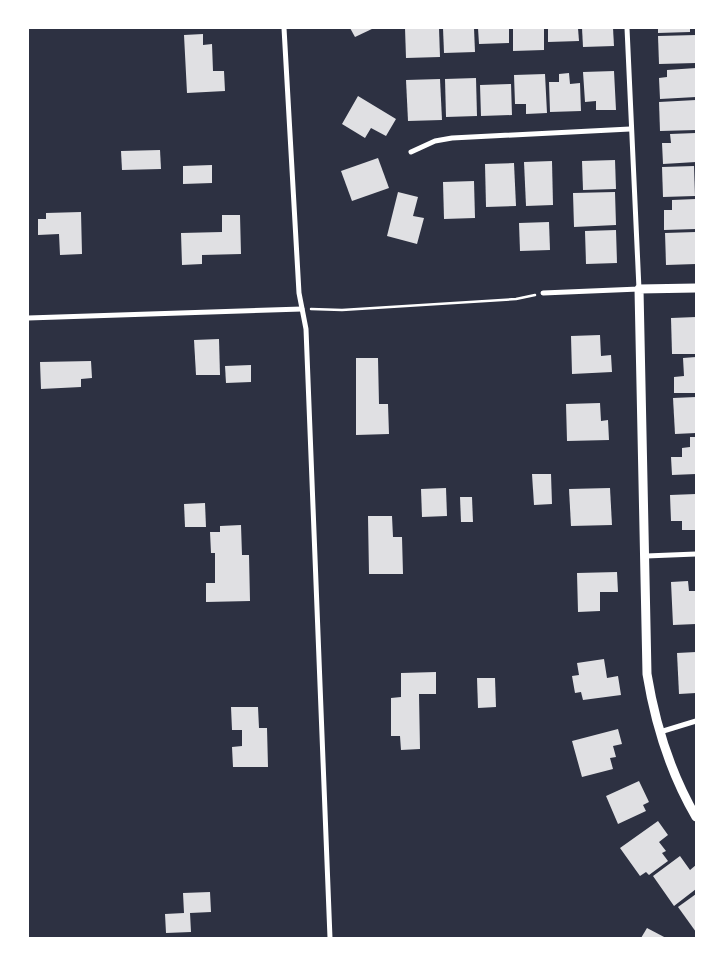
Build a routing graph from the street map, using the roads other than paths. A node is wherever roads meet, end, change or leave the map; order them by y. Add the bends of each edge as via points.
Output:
1 (284, 28) edge
2 (626, 28) edge
3 (630, 128) junction
4 (411, 152) dead end
5 (696, 288) edge
6 (639, 290) junction
7 (544, 293) road end
8 (302, 309) junction
9 (28, 318) edge
10 (696, 554) edge
11 (646, 556) junction
12 (696, 721) edge
13 (660, 732) junction
14 (696, 817) edge
15 (330, 938) edge

1 - 8 street
2 - 3 street
3 - 4 street via 452,138 435,141
3 - 6 street
5 - 6 street
6 - 7 street
6 - 11 street
8 - 9 street
8 - 15 street via 306,329
10 - 11 street
11 - 13 street via 647,674
12 - 13 street
13 - 14 street via 685,798

